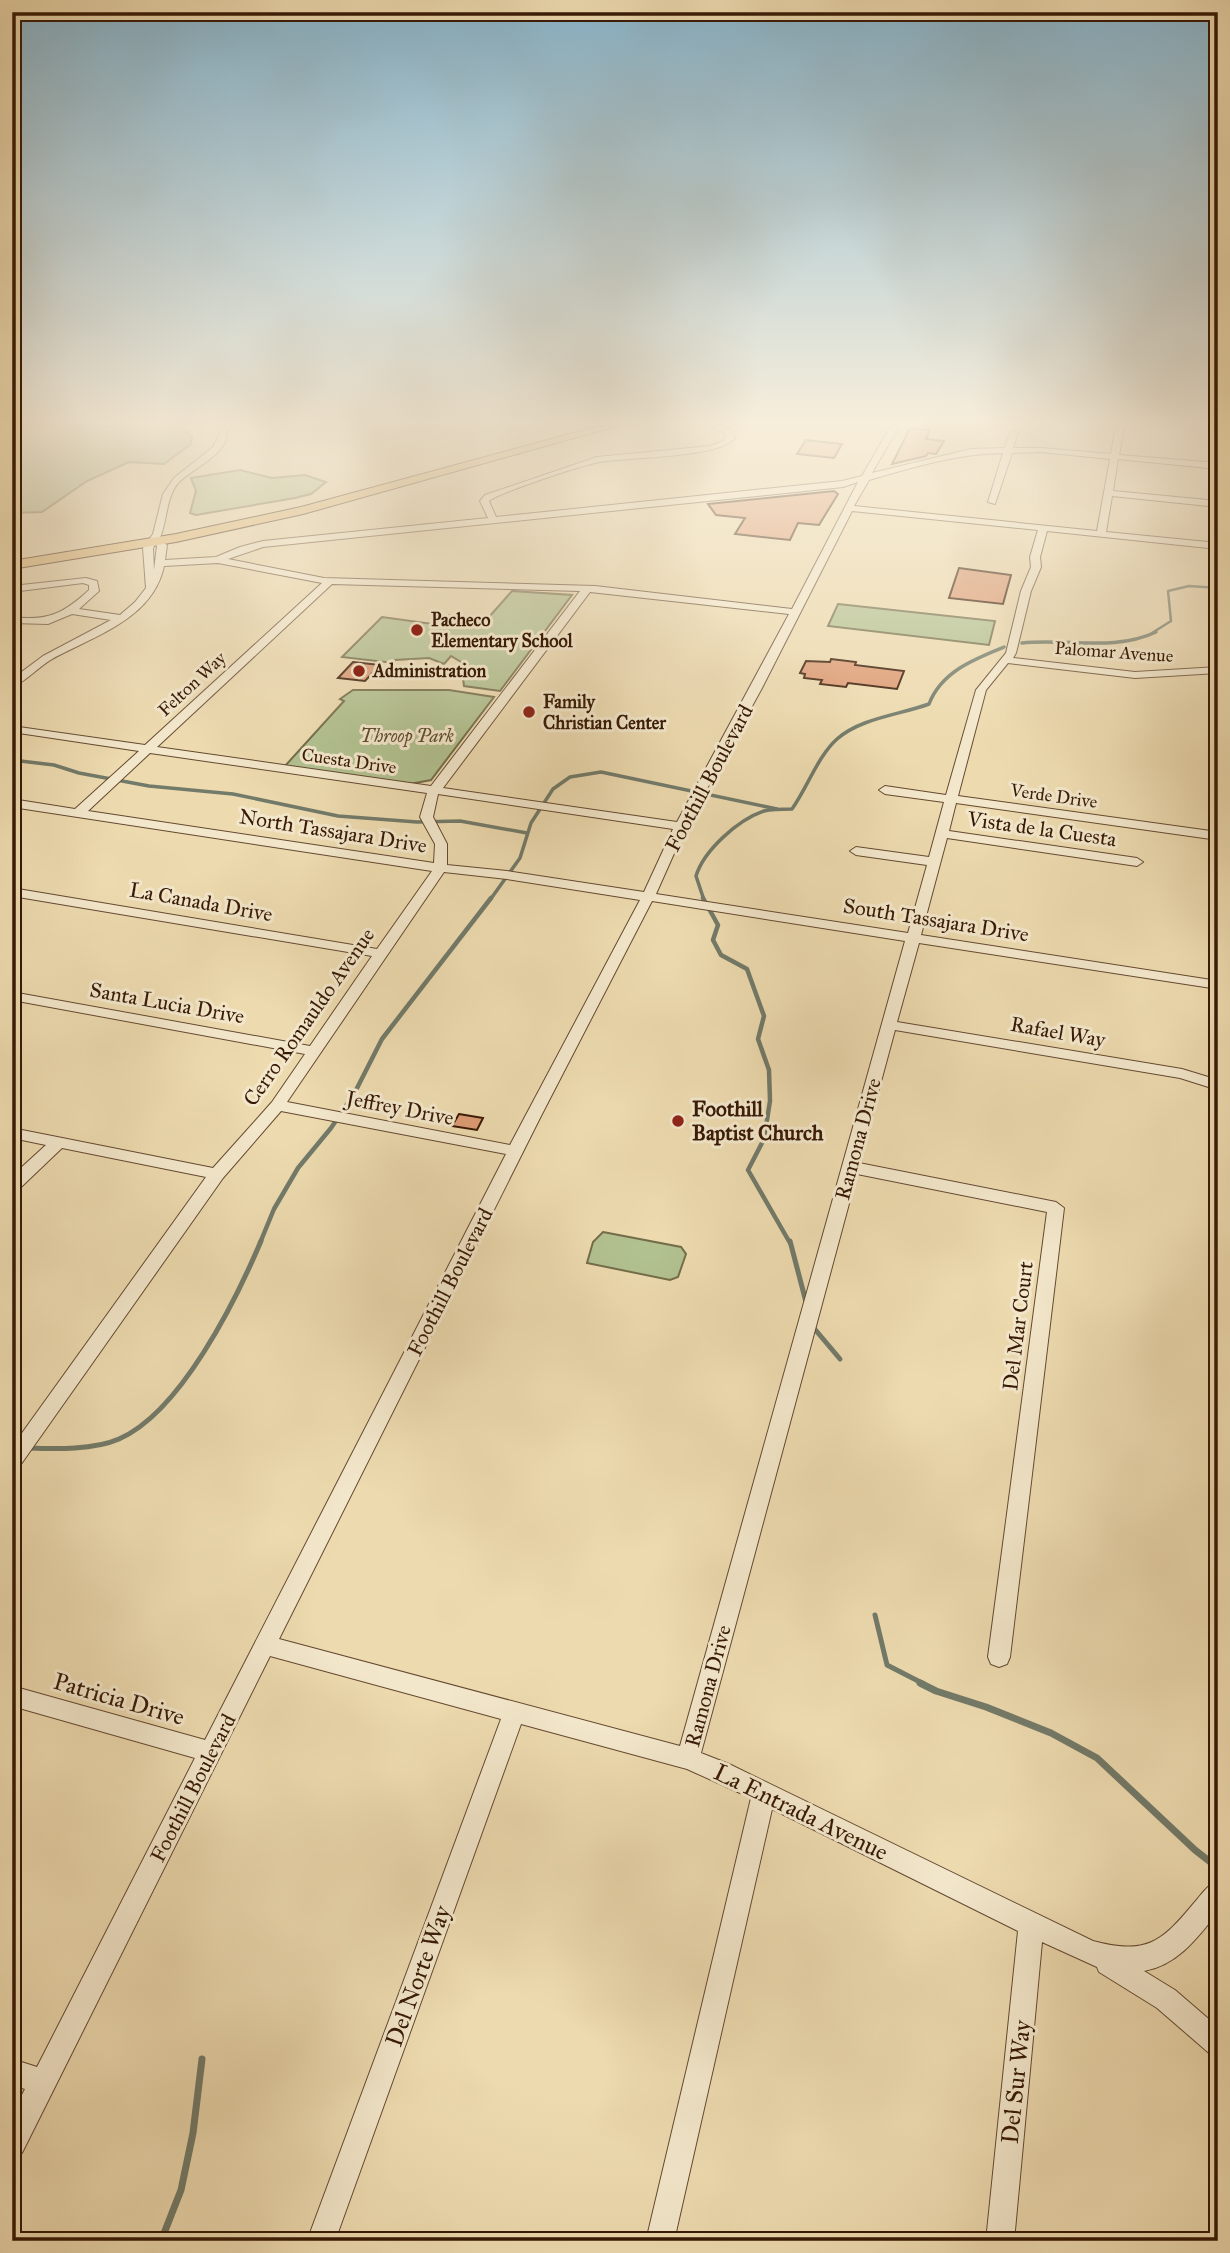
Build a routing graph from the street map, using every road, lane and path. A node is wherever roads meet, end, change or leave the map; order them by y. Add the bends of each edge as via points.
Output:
1 (158, 531) edge
2 (181, 531) edge
3 (185, 531) edge
4 (386, 531) edge
5 (836, 531) edge
6 (1042, 531) edge
7 (1073, 531) edge
8 (1101, 534) joint
9 (156, 537) junction
10 (1218, 546) edge
11 (12, 556) edge
12 (218, 560) junction
13 (162, 563) junction
14 (12, 565) edge
15 (330, 581) junction
16 (12, 589) edge
17 (150, 589) junction
18 (587, 589) junction
19 (74, 609) junction
20 (794, 612) junction
21 (123, 617) junction
22 (12, 620) edge
23 (1007, 660) junction
24 (1218, 670) edge
25 (12, 684) edge
26 (12, 729) edge
27 (147, 749) junction
28 (885, 790) dead end
29 (434, 791) junction
30 (951, 799) junction
31 (12, 803) edge
32 (78, 813) junction
33 (681, 826) junction
34 (942, 834) junction
35 (1218, 836) edge
36 (856, 851) dead end
37 (934, 862) junction
38 (1137, 862) dead end
39 (440, 868) junction
40 (12, 891) edge
41 (648, 897) junction
42 (913, 938) junction
43 (383, 954) junction
44 (1218, 985) edge
45 (12, 996) edge
46 (889, 1025) junction
47 (314, 1051) junction
48 (1218, 1085) edge
49 (276, 1105) junction
50 (12, 1132) edge
51 (59, 1142) junction
52 (516, 1151) junction
53 (850, 1167) junction
54 (218, 1174) junction
55 (12, 1186) edge
56 (12, 1462) edge
57 (265, 1645) junction
58 (999, 1657) dead end
59 (12, 1696) edge
60 (515, 1711) junction
61 (211, 1752) junction
62 (688, 1759) junction
63 (764, 1793) junction
64 (1218, 1893) edge
65 (1031, 1924) junction
66 (1090, 1953) junction
67 (1218, 2044) edge
68 (12, 2072) edge
69 (43, 2082) junction
70 (12, 2143) edge
71 (321, 2241) edge
72 (660, 2241) edge
73 (1000, 2241) edge

1 - 9 street
2 - 9 highway
3 - 9 highway
4 - 12 street via 251,546
5 - 20 street, Foothill Boulevard
6 - 23 street, Ramona Drive
7 - 8 street
8 - 10 street
9 - 11 highway
9 - 13 street via 162,545
9 - 14 highway
9 - 17 street via 148,548
12 - 13 street
12 - 15 street
13 - 17 street
15 - 18 street
15 - 27 street, Felton Way
16 - 19 street via 83,580 93,583 94,591
17 - 21 street
18 - 20 street
18 - 29 street
19 - 21 street
19 - 22 street via 40,624
20 - 33 street, Foothill Boulevard
21 - 25 street via 45,659
23 - 24 street, Palomar Avenue via 1135,675
23 - 30 street, Ramona Drive via 981,690
26 - 27 street, Cuesta Drive
27 - 29 street, Cuesta Drive
27 - 32 street, Felton Way
28 - 30 street, Verde Drive
29 - 33 street, Cuesta Drive
29 - 39 street via 427,804 426,822 441,844
30 - 34 street, Ramona Drive
30 - 35 street, Verde Drive
31 - 32 street, North Tassajara Drive
32 - 39 street, North Tassajara Drive
33 - 41 street, Foothill Boulevard
34 - 37 street, Ramona Drive
34 - 38 street, Vista de la Cuesta
36 - 37 street
37 - 42 street, Ramona Drive
39 - 41 street, North Tassajara Drive
39 - 43 street, Cerro Romauldo Avenue
40 - 43 street, La Canada Drive
41 - 42 street, South Tassajara Drive
41 - 52 street, Foothill Boulevard
42 - 44 street, South Tassajara Drive
42 - 46 street, Ramona Drive
43 - 47 street, Cerro Romauldo Avenue
45 - 47 street, Santa Lucia Drive
46 - 48 street, Rafael Way via 1182,1074
46 - 53 street, Ramona Drive
47 - 49 street, Cerro Romauldo Avenue
49 - 52 street, Jeffrey Drive
49 - 54 street, Cerro Romauldo Avenue
50 - 51 street
51 - 54 street
51 - 55 street
52 - 57 street, Foothill Boulevard
53 - 58 street, Del Mar Court via 1056,1208
53 - 62 street, Ramona Drive
54 - 56 street, Cerro Romauldo Avenue
57 - 60 street, La Entrada Avenue
57 - 61 street, Foothill Boulevard
59 - 61 street, Patricia Drive
60 - 62 street, La Entrada Avenue
60 - 71 street, Del Norte Way
61 - 69 street, Foothill Boulevard
62 - 63 street, La Entrada Avenue
63 - 65 street, La Entrada Avenue
63 - 72 street
64 - 66 street, La Entrada Avenue via 1163,1953 1129,1962
65 - 66 street, La Entrada Avenue
65 - 73 street, Del Sur Way
66 - 67 street via 1166,1999
68 - 69 street
69 - 70 street, Foothill Boulevard

